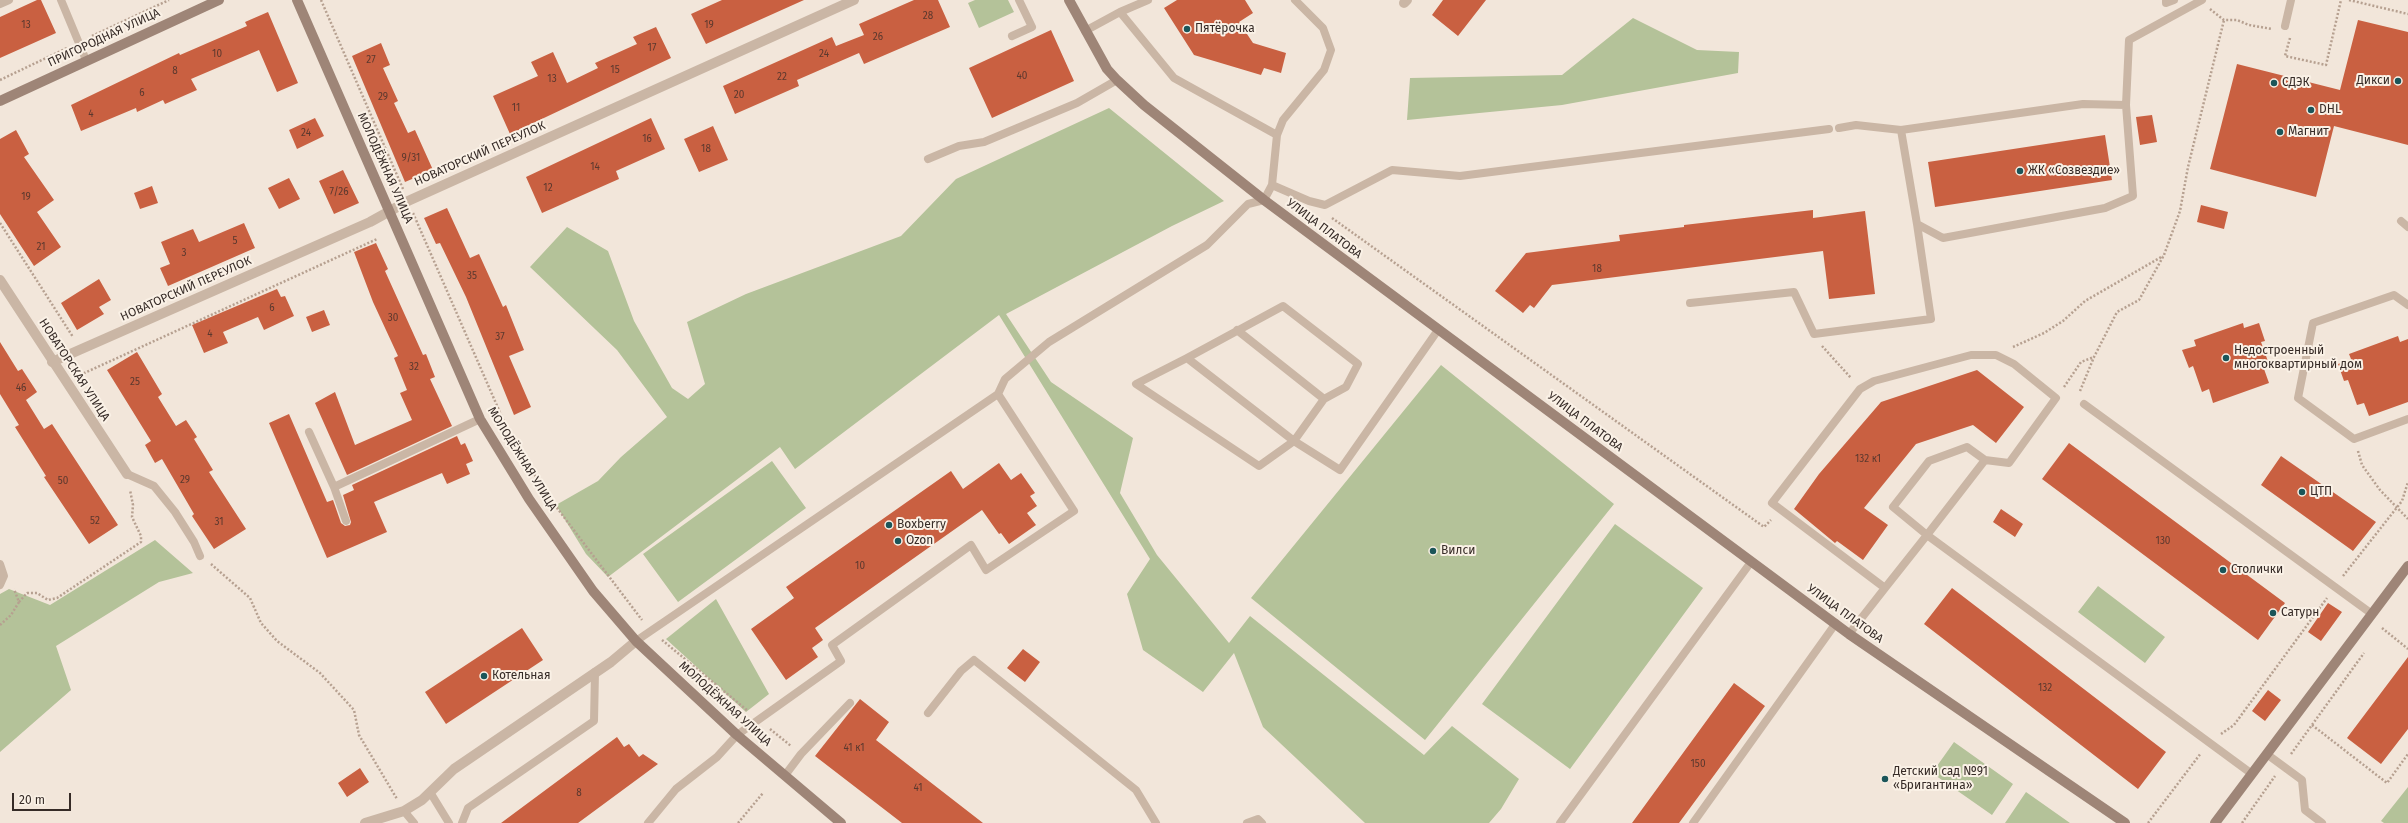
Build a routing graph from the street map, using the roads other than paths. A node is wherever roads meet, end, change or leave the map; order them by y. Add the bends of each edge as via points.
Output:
1 (10, 0) edge
2 (61, 0) edge
3 (219, 0) edge
4 (296, 0) edge
5 (854, 0) edge
6 (1020, 0) edge
7 (1069, 0) edge
8 (1148, 0) edge
9 (1295, 0) edge
10 (2166, 0) edge
11 (2174, 0) edge
12 (2291, 0) edge
13 (2201, 1) edge
14 (0, 4) edge
15 (1120, 12) junction
16 (2284, 26) road end
17 (1085, 31) junction
18 (1012, 36) dead end
19 (86, 60) junction
20 (1117, 80) junction
21 (0, 101) edge
22 (2126, 105) junction
23 (1840, 128) dead end
24 (1829, 129) dead end
25 (1901, 130) junction
26 (1277, 135) junction
27 (928, 158) dead end
28 (1272, 185) junction
29 (1264, 200) junction
30 (389, 210) junction
31 (2401, 221) dead end
32 (1917, 224) junction
33 (2408, 227) edge
34 (0, 280) edge
35 (1690, 303) dead end
36 (2408, 305) edge
37 (1237, 330) junction
38 (1438, 330) junction
39 (1187, 358) junction
40 (52, 362) junction
41 (998, 394) junction
42 (1324, 399) junction
43 (2084, 404) dead end
44 (2408, 419) edge
45 (480, 420) junction
46 (309, 432) dead end
47 (1294, 441) junction
48 (1985, 460) junction
49 (127, 474) joint
50 (334, 487) junction
51 (346, 522) dead end
52 (1927, 535) junction
53 (200, 556) road end
54 (1751, 562) junction
55 (0, 564) edge
56 (2408, 566) edge
57 (0, 585) edge
58 (1885, 588) junction
59 (2372, 614) junction
60 (1836, 623) junction
61 (1849, 634) junction
62 (636, 641) junction
63 (595, 672) junction
64 (850, 703) dead end
65 (928, 713) dead end
66 (737, 735) junction
67 (2268, 755) junction
68 (786, 774) junction
69 (2252, 774) junction
70 (430, 792) junction
71 (404, 811) junction
72 (365, 823) edge
73 (414, 823) edge
74 (449, 823) edge
75 (462, 823) edge
76 (648, 823) edge
77 (840, 823) edge
78 (1156, 823) edge
79 (1247, 823) edge
80 (1262, 823) edge
81 (1560, 823) edge
82 (1693, 823) edge
83 (2125, 823) edge
84 (2215, 823) edge
85 (2322, 823) edge

1 - 14 lane
2 - 19 lane
3 - 19 street, ПРИГОРОДНАЯ УЛИЦА
4 - 30 street, МОЛОДЁЖНАЯ УЛИЦА
5 - 30 street, НОВАТОРСКИЙ ПЕРЕУЛОК
6 - 18 lane via 1032,27
7 - 17 street, УЛИЦА ПЛАТОВА
8 - 15 lane
9 - 26 lane via 1323,28 1331,50 1324,70 1283,120
10 - 11 lane via 2166,3
12 - 16 lane
13 - 22 lane via 2129,40
15 - 17 lane
15 - 26 lane via 1174,78
17 - 20 street, УЛИЦА ПЛАТОВА via 1107,69
19 - 21 street, ПРИГОРОДНАЯ УЛИЦА
20 - 27 lane via 1077,103 984,142 959,146
20 - 29 street, УЛИЦА ПЛАТОВА via 1144,105
22 - 25 lane via 2083,104
22 - 32 lane via 2133,196 2105,208 1943,238
23 - 25 lane via 1856,125
24 - 28 lane via 1460,176 1392,170 1325,205
25 - 32 lane
26 - 28 lane
28 - 29 lane
29 - 38 street, УЛИЦА ПЛАТОВА
29 - 41 lane via 1248,204 1207,245 1049,342 1005,379
30 - 40 street, НОВАТОРСКИЙ ПЕРЕУЛОК via 370,222
30 - 45 street, МОЛОДЁЖНАЯ УЛИЦА
31 - 33 lane
32 - 35 lane via 1931,319 1814,334 1794,292
34 - 40 street, НОВАТОРСКАЯ УЛИЦА
36 - 44 lane via 2394,295 2312,323 2298,398 2354,439
37 - 39 lane
37 - 42 lane
37 - 42 lane via 1283,306 1358,364 1346,387
38 - 47 lane via 1340,470
38 - 54 street, УЛИЦА ПЛАТОВА
39 - 47 lane
39 - 47 lane via 1136,384 1259,466
40 - 49 street, НОВАТОРСКАЯ УЛИЦА
41 - 62 lane
41 - 66 lane via 1074,511 986,570 971,546 832,644 841,661
42 - 47 lane
43 - 59 lane
45 - 50 lane
45 - 62 street, МОЛОДЁЖНАЯ УЛИЦА via 529,499 589,585
46 - 50 lane
48 - 52 lane
48 - 52 lane via 1967,447 1929,461 1893,507
48 - 58 lane via 2009,463 2056,398 2014,364 1996,355 1971,355 1874,381 1860,389 1772,503
49 - 53 lane via 154,486 175,512
50 - 51 lane
52 - 58 lane
52 - 69 lane
54 - 60 street, УЛИЦА ПЛАТОВА
54 - 81 lane
55 - 57 lane via 4,576
56 - 59 street
58 - 61 lane
59 - 67 street
60 - 61 street, УЛИЦА ПЛАТОВА
60 - 82 lane
61 - 83 street, УЛИЦА ПЛАТОВА
62 - 63 street
62 - 66 street, МОЛОДЁЖНАЯ УЛИЦА
63 - 70 street via 454,769
63 - 75 lane via 594,720 468,808
64 - 68 lane via 801,754
65 - 78 lane via 961,671 974,660 1136,790
66 - 68 street, МОЛОДЁЖНАЯ УЛИЦА
66 - 76 lane via 717,757 676,789
67 - 69 street
67 - 85 lane via 2302,780 2305,810
68 - 77 street, МОЛОДЁЖНАЯ УЛИЦА
69 - 84 street
70 - 71 street
70 - 74 lane
71 - 72 street
71 - 73 lane
79 - 80 lane via 1258,819

